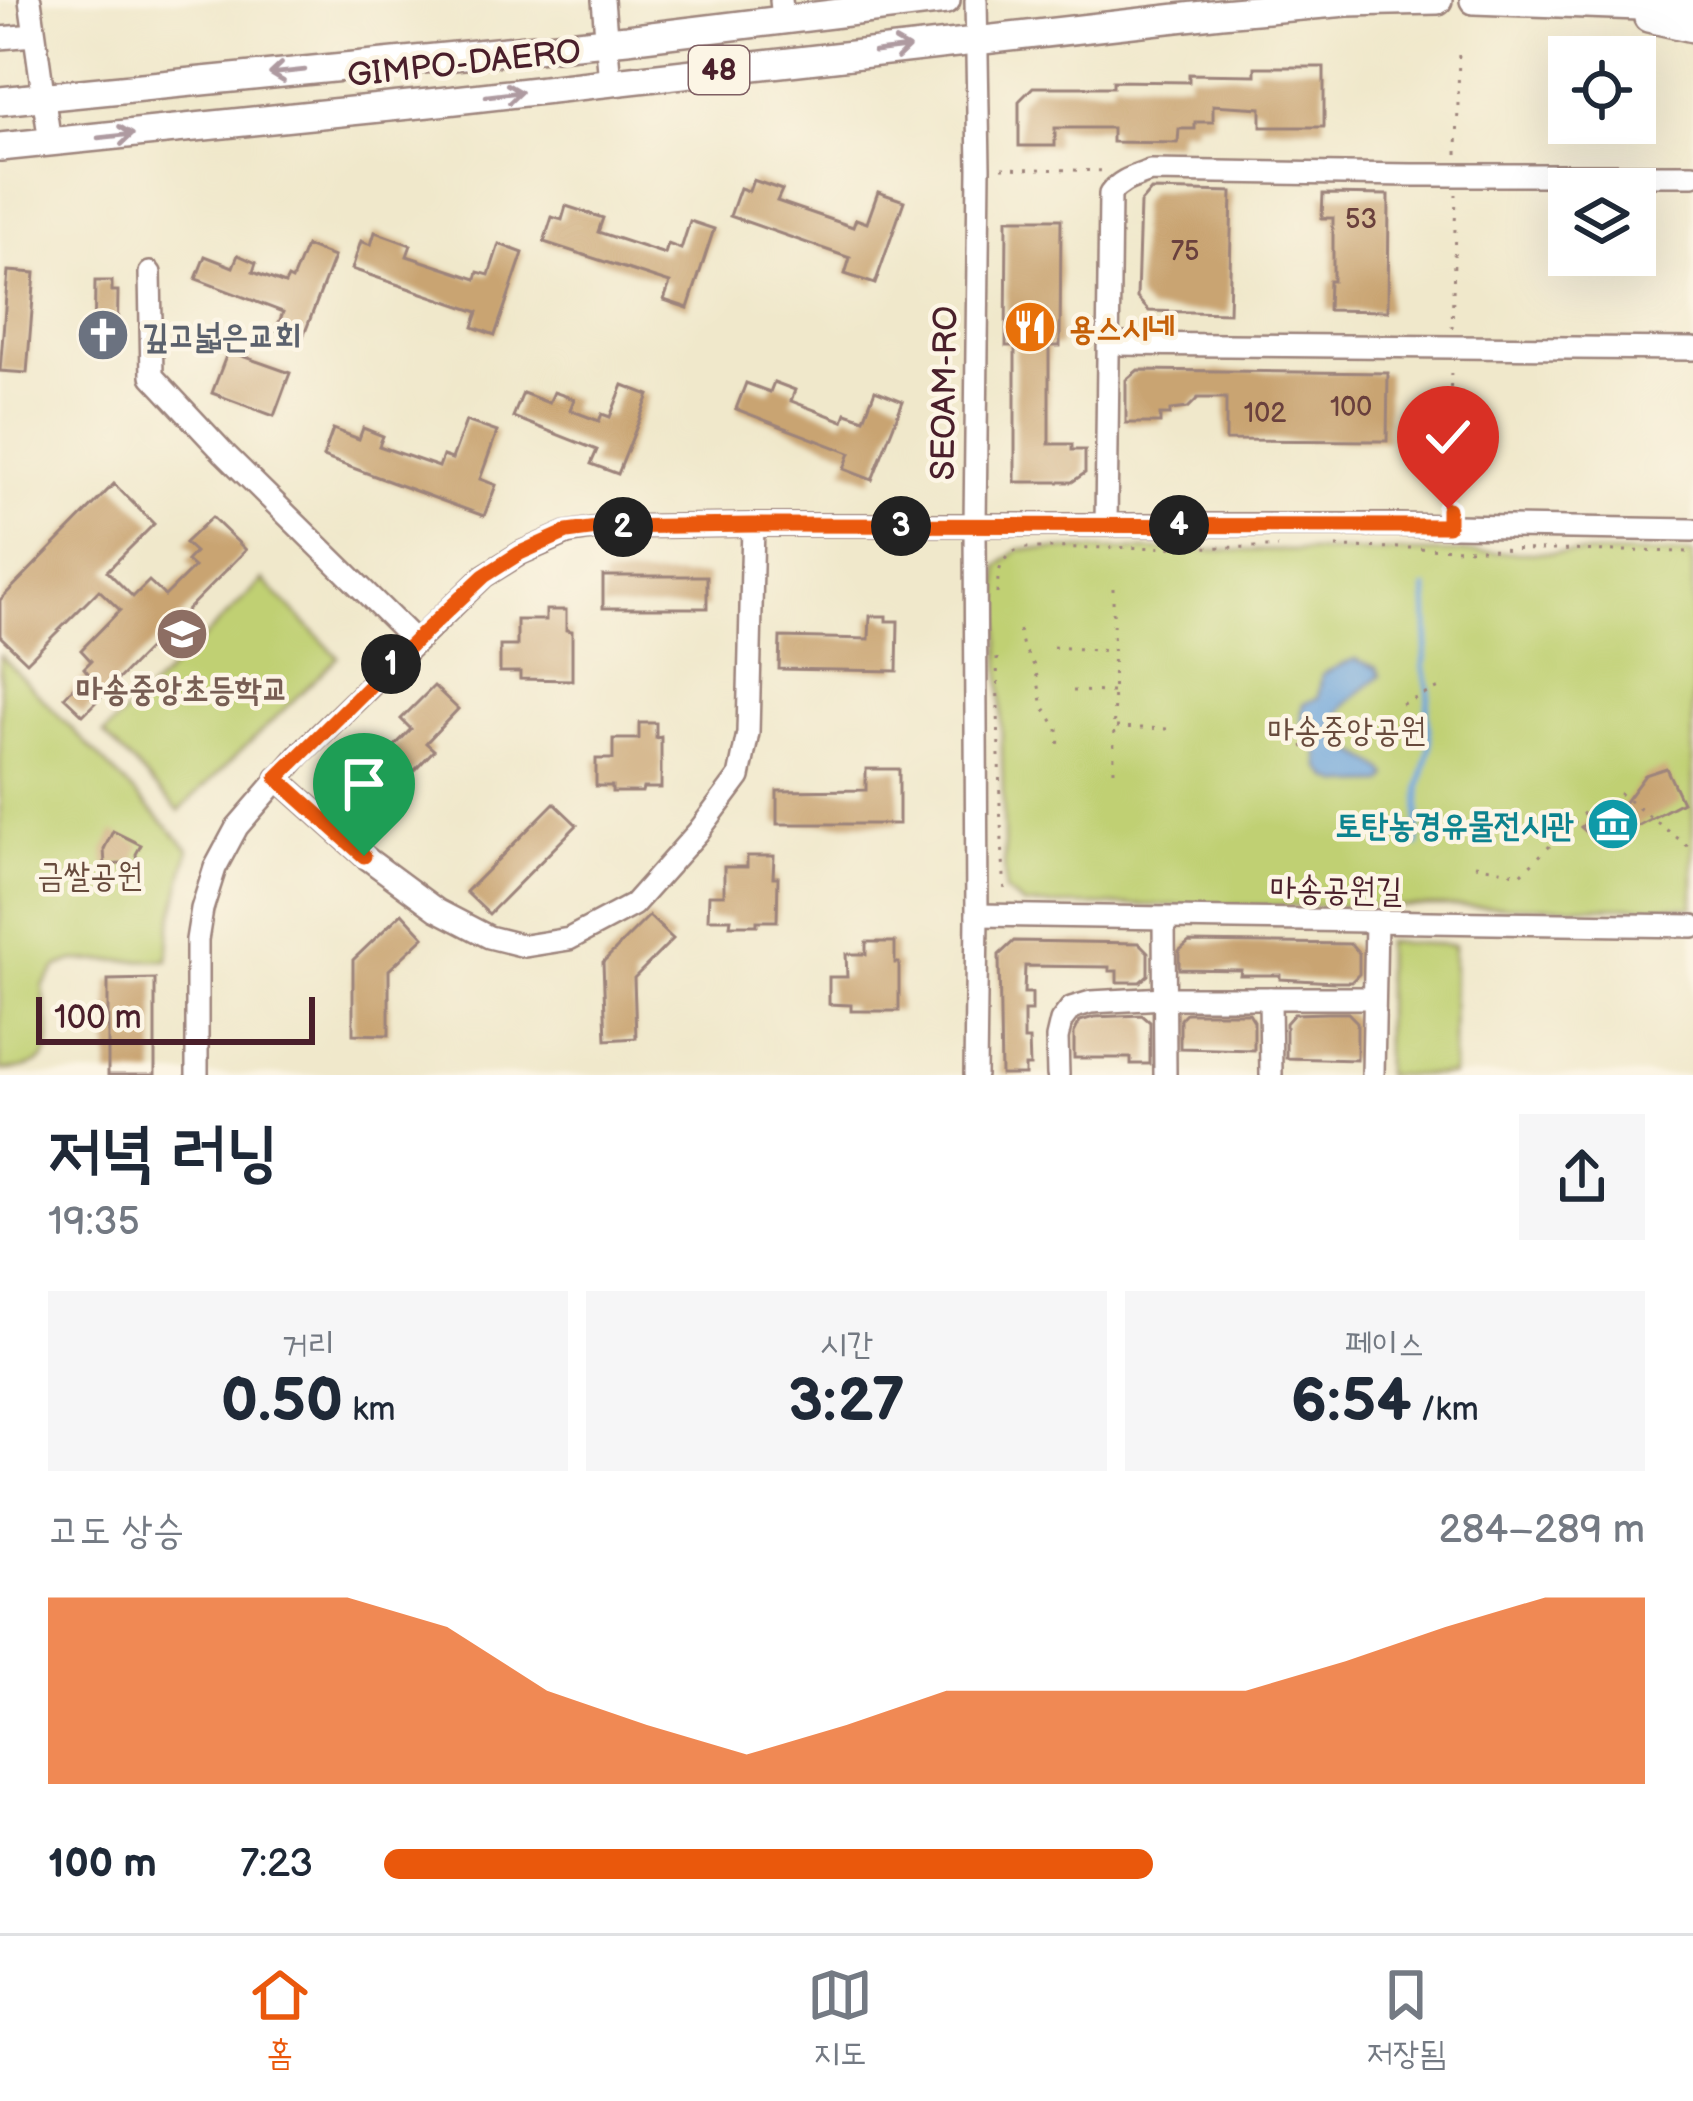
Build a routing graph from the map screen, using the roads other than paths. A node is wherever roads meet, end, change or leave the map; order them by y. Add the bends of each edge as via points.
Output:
1 (30, 0) edge
2 (603, 0) edge
3 (946, 0) edge
4 (976, 0) edge
5 (1438, 0) edge
6 (1474, 0) edge
7 (1586, 2) edge
8 (1693, 8) edge
9 (782, 9) edge
10 (1693, 28) edge
11 (34, 35) junction
12 (0, 38) edge
13 (979, 40) junction
14 (605, 41) junction
15 (610, 82) junction
16 (43, 97) junction
17 (0, 101) edge
18 (50, 143) junction
19 (0, 147) edge
20 (1693, 175) edge
21 (150, 273) dead end
22 (1110, 344) junction
23 (1693, 349) edge
24 (753, 525) junction
25 (1106, 525) junction
26 (975, 526) junction
27 (1693, 530) edge
28 (415, 641) junction
29 (277, 778) junction
30 (977, 915) junction
31 (1164, 918) junction
32 (1376, 921) junction
33 (1693, 926) edge
34 (1165, 998) junction
35 (1270, 998) junction
36 (1374, 998) junction
37 (197, 1075) edge
38 (975, 1075) edge
39 (1058, 1075) edge
40 (1165, 1075) edge
41 (1271, 1075) edge
42 (1373, 1075) edge

1 - 11 street
2 - 14 street
3 - 9 main road, GIMPO-DAERO / 48
4 - 13 street, SEOAM-RO
5 - 13 main road, GIMPO-DAERO / 48
6 - 7 main road
7 - 8 main road
7 - 10 main road
9 - 14 main road, GIMPO-DAERO / 48
11 - 12 street
11 - 16 street
15 -> 13 main road, GIMPO-DAERO / 48
13 - 26 street, SEOAM-RO
14 - 15 street
14 -> 16 main road, GIMPO-DAERO / 48
18 -> 15 main road, GIMPO-DAERO / 48
16 - 17 main road, GIMPO-DAERO / 48
16 - 18 street
18 - 19 main road, GIMPO-DAERO / 48
20 - 22 street via 1150,172 1110,194
21 - 28 street via 152,376
22 - 23 street
22 - 25 street
24 - 26 street
24 - 28 street via 567,532 484,576
24 - 29 street via 748,733 739,777 633,905 569,939 525,946 489,937 364,856
25 - 26 street
25 - 27 street
26 - 30 street, SEOAM-RO
28 - 29 street
29 - 37 street via 237,827 202,909
30 - 31 street, 마송공원길
30 - 38 street, SEOAM-RO
31 - 32 street, 마송공원길
31 - 34 street
32 - 33 street, 마송공원길
32 - 36 street
34 - 35 street
34 - 39 street via 1071,1008 1060,1021
34 - 40 street
35 - 36 street
35 - 41 street
36 - 42 street

